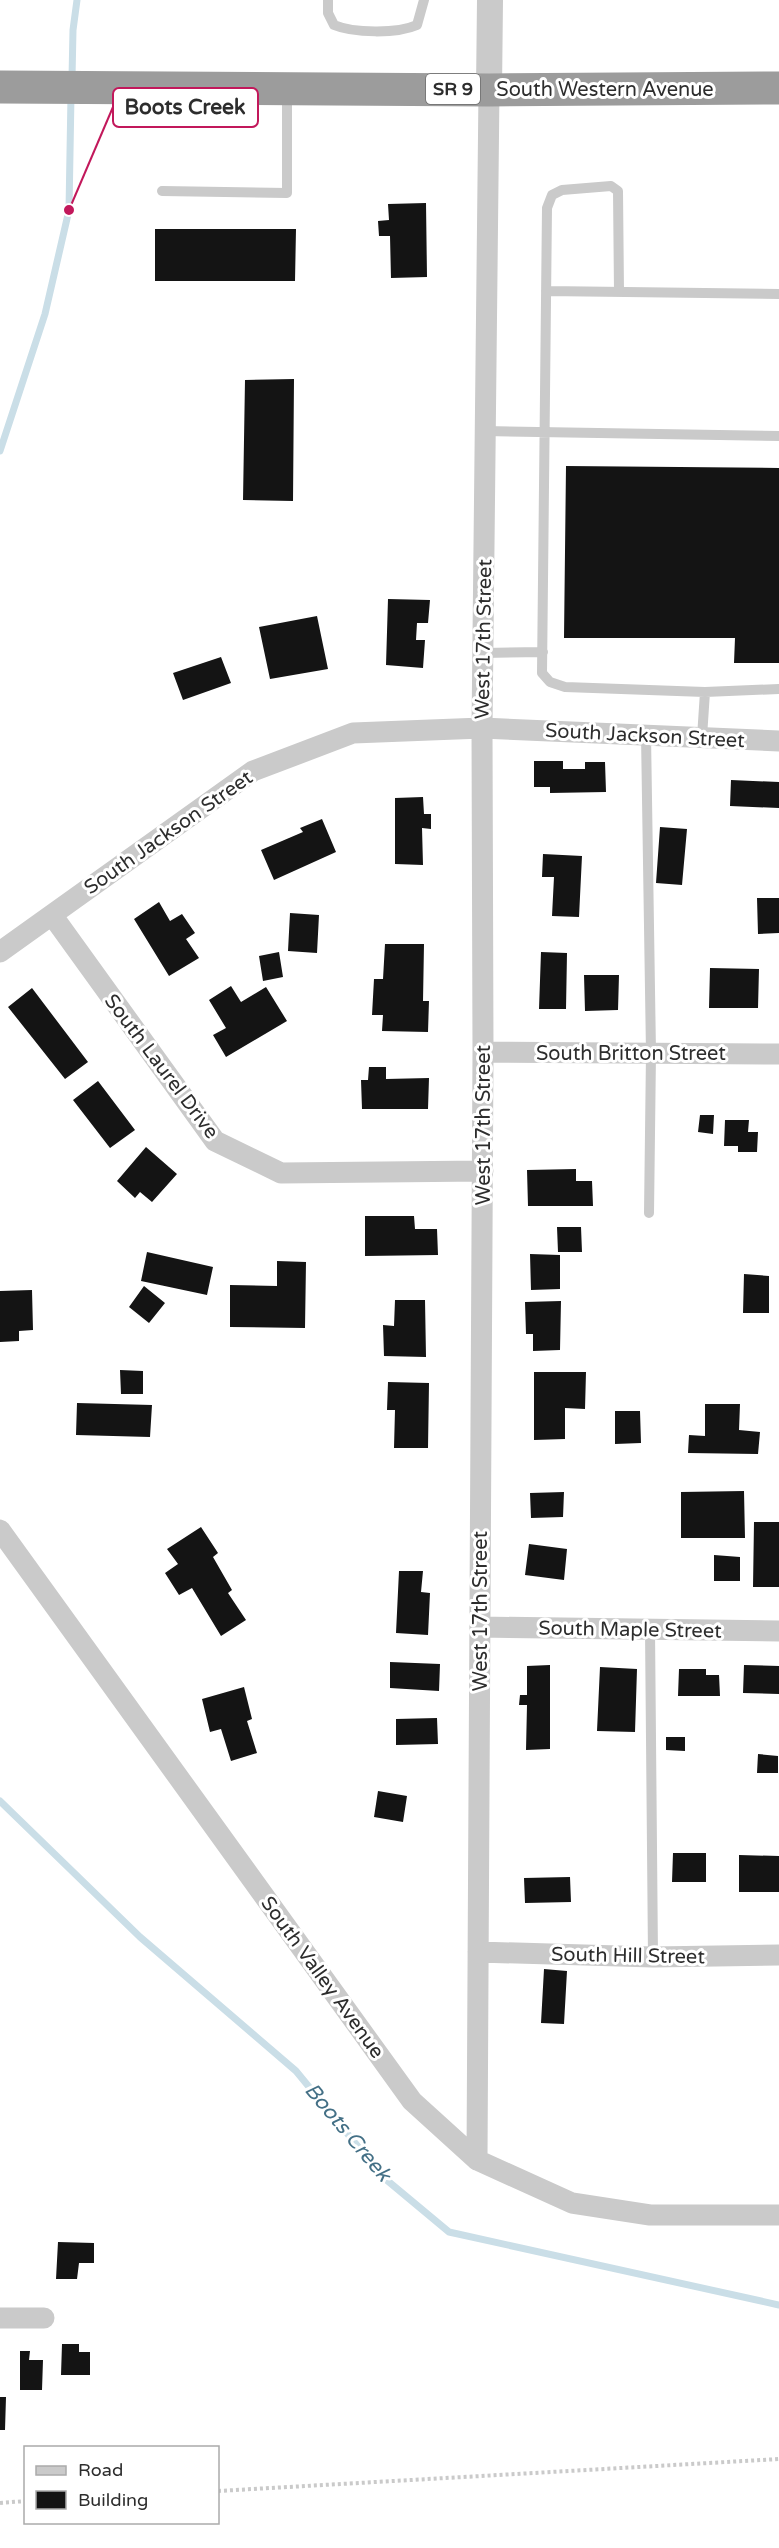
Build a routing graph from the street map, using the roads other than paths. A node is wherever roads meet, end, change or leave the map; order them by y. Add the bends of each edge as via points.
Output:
1 (328, 0) edge
2 (424, 0) edge
3 (490, 0) edge
4 (8, 87) edge
5 (287, 87) junction
6 (779, 88) edge
7 (489, 90) junction
8 (162, 191) dead end
9 (546, 291) junction
10 (619, 292) junction
11 (779, 294) edge
12 (485, 431) junction
13 (545, 433) junction
14 (779, 436) edge
15 (543, 651) junction
16 (483, 653) junction
17 (779, 689) edge
18 (705, 692) junction
19 (482, 728) junction
20 (646, 735) junction
21 (702, 737) junction
22 (779, 741) edge
23 (52, 915) junction
24 (0, 952) edge
25 (483, 1052) junction
26 (651, 1053) junction
27 (779, 1054) edge
28 (483, 1171) junction
29 (649, 1213) dead end
30 (0, 1530) edge
31 (480, 1627) junction
32 (650, 1630) junction
33 (779, 1631) edge
34 (478, 1952) junction
35 (779, 1955) edge
36 (653, 1957) junction
37 (477, 2160) junction
38 (779, 2215) edge
39 (0, 2318) edge
40 (44, 2318) dead end

1 - 2 lane via 328,13 334,25 345,30 405,30 417,25
3 - 7 street
4 - 5 highway, South Western Avenue / SR 9
5 - 7 highway, South Western Avenue / SR 9
5 - 8 lane via 287,193
6 - 7 highway, South Western Avenue / SR 9
7 - 12 street, West 17th Street
9 - 10 lane
9 - 10 lane via 547,208 552,195 562,190 611,186 618,191
9 - 13 lane
10 - 11 lane
12 - 13 lane
12 - 16 street, West 17th Street
13 - 14 lane
13 - 15 lane
15 - 16 lane
15 - 18 lane via 542,673 550,682 565,687
16 - 19 street, West 17th Street
17 - 18 lane
18 - 21 lane
19 - 20 street, South Jackson Street
19 - 23 street, South Jackson Street via 353,733 253,771
19 - 25 street, West 17th Street
20 - 21 street, South Jackson Street
20 - 26 lane
21 - 22 street, South Jackson Street
23 - 24 street, South Jackson Street
23 - 28 street, South Laurel Drive via 215,1141 281,1173
25 - 26 street, South Britton Street
25 - 28 street, West 17th Street
26 - 27 street, South Britton Street
26 - 29 lane
28 - 31 street, West 17th Street
30 - 37 street, South Valley Avenue via 412,2101
31 - 32 street, South Maple Street
31 - 34 street, West 17th Street
32 - 33 street, South Maple Street
32 - 36 lane
34 - 36 street, South Hill Street
34 - 37 street, West 17th Street
35 - 36 street, South Hill Street
37 - 38 street, South Valley Avenue via 573,2203 650,2216
39 - 40 street

